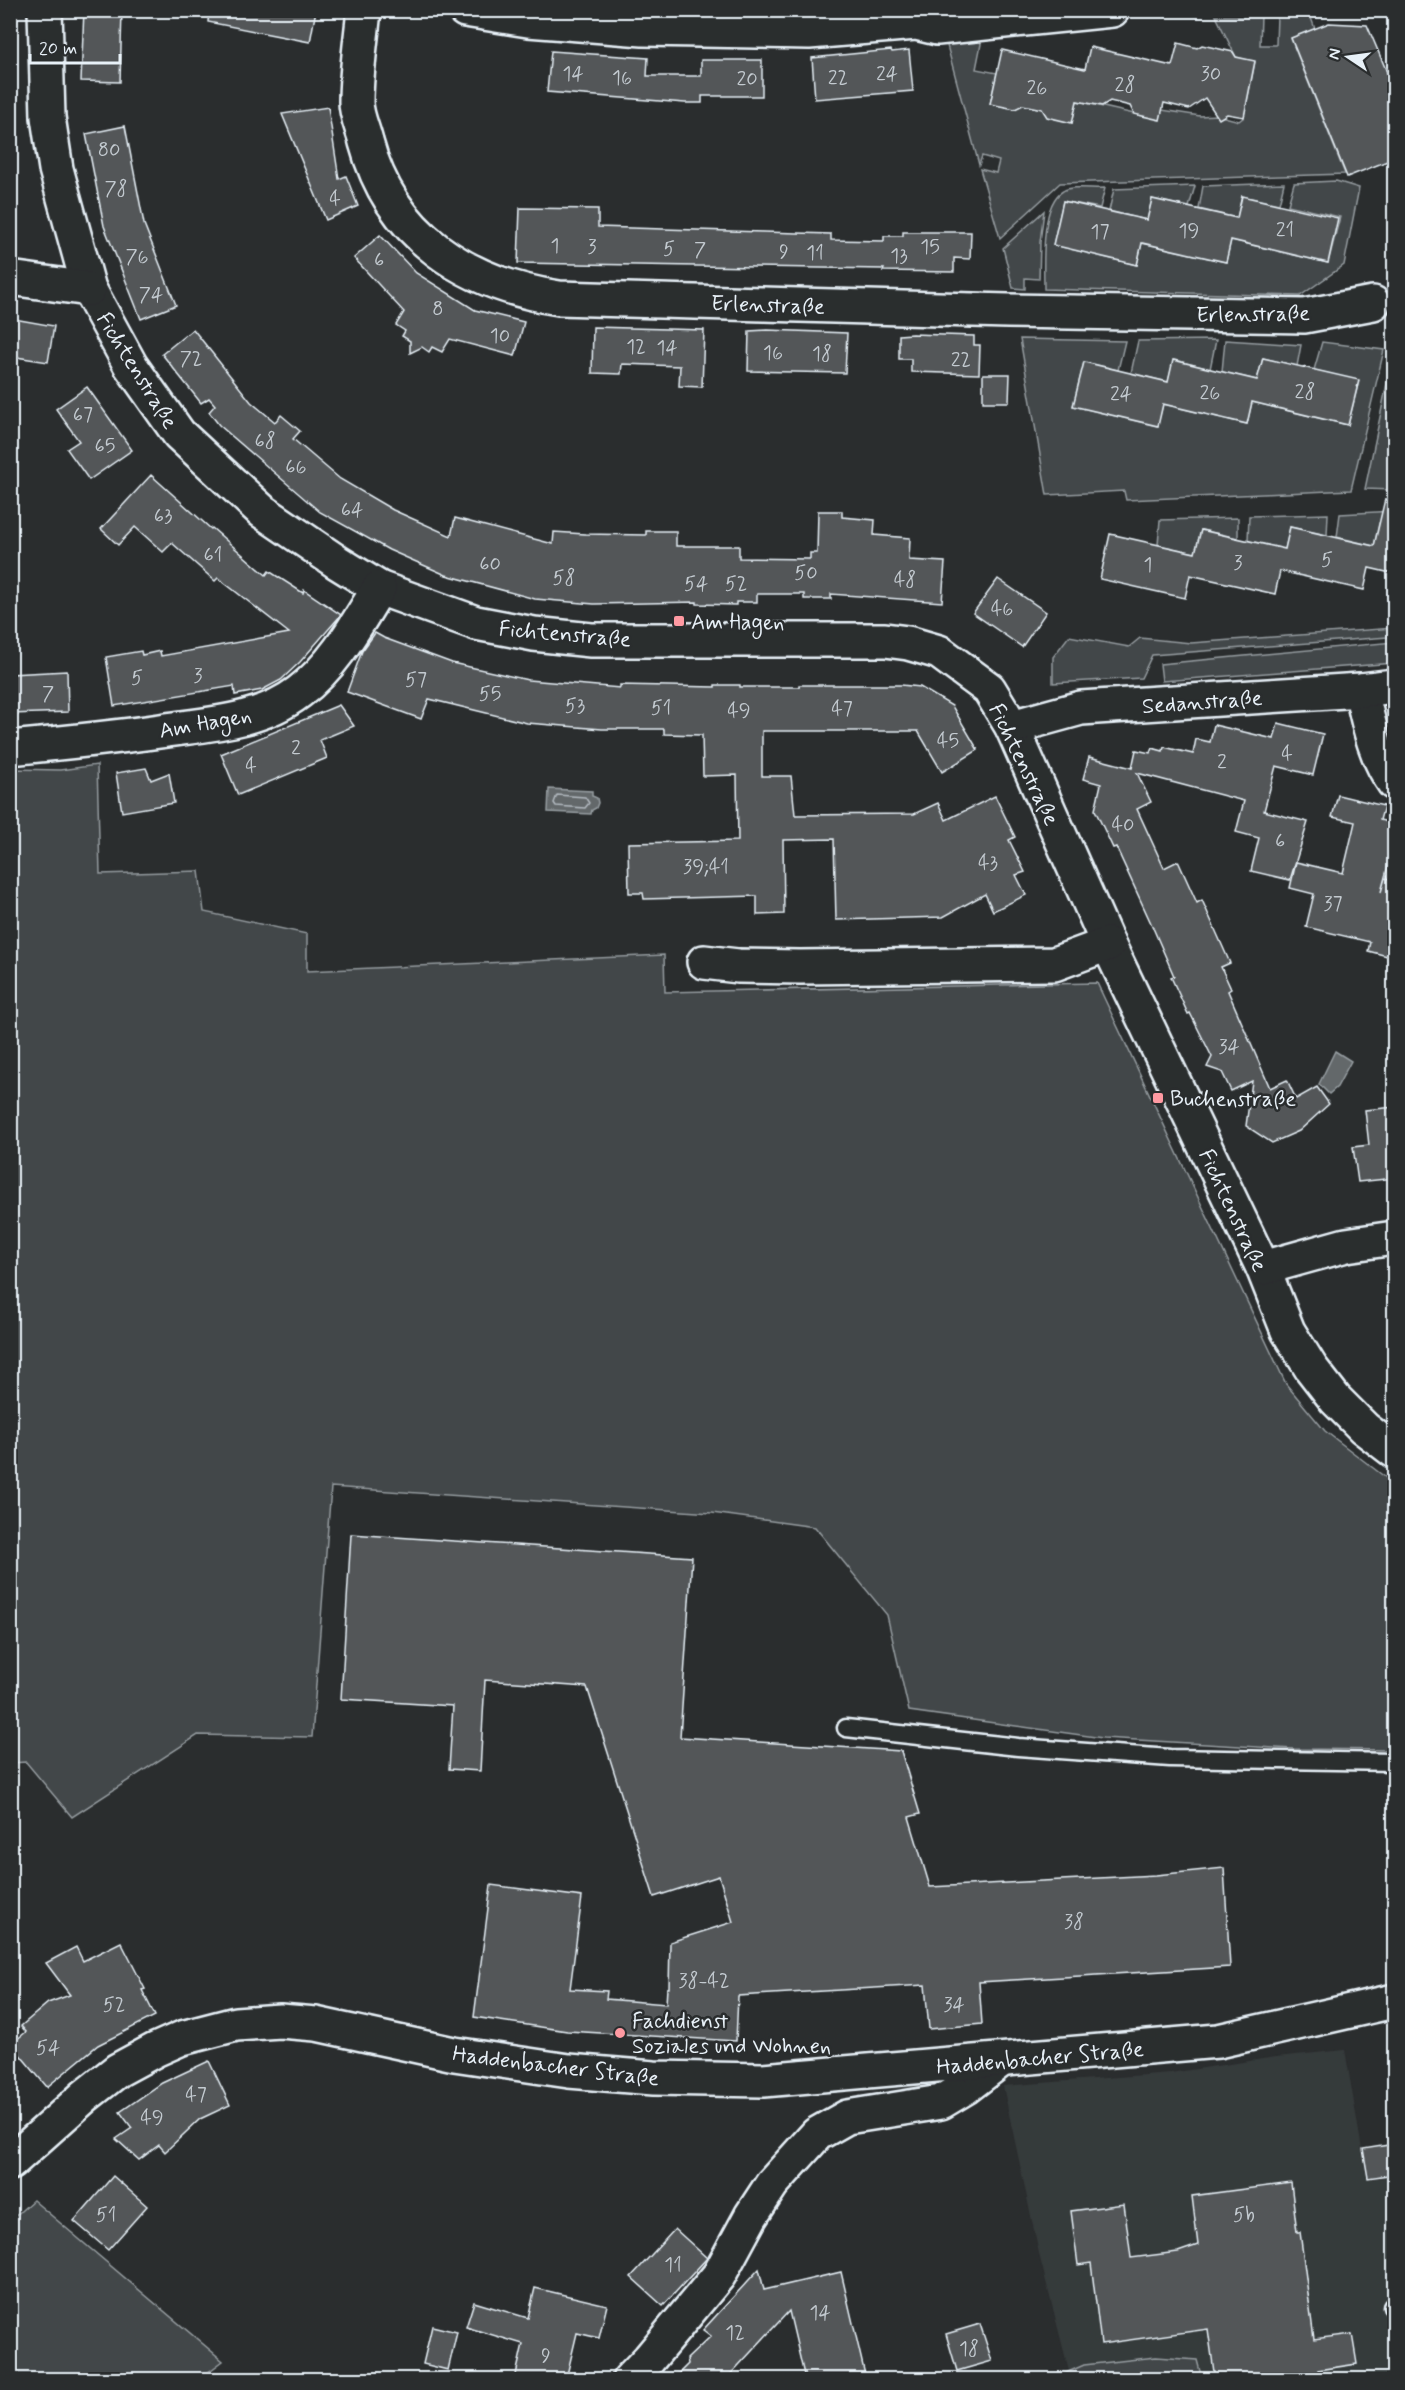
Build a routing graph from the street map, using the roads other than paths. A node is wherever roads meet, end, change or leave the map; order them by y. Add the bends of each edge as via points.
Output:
1 (45, 10) edge
2 (364, 10) edge
3 (465, 10) edge
4 (1112, 10) edge
5 (10, 278) edge
6 (89, 289) junction
7 (1373, 303) dead end
8 (380, 588) junction
9 (1395, 686) edge
10 (1361, 690) junction
11 (1012, 727) junction
12 (10, 748) edge
13 (1395, 783) edge
14 (1108, 944) junction
15 (704, 962) dead end
16 (1395, 1238) edge
17 (1263, 1268) junction
18 (1395, 1450) edge
19 (846, 1728) dead end
20 (1395, 1762) edge
21 (1395, 2001) edge
22 (1000, 2061) junction
23 (10, 2163) edge
24 (629, 2379) edge

1 - 6 street, Fichtenstraße via 48,117 56,169
2 - 7 street, Erlenstraße via 356,104 374,169 389,199 410,227 435,250 526,293 559,298 1304,316
3 - 4 street via 528,20 642,29 809,32 916,22 937,28
5 - 6 street
6 - 8 street, Fichtenstraße via 131,366 179,434 262,511
8 - 11 street, Fichtenstraße via 476,623 591,640 908,643 939,651 989,689
8 - 12 street, Am Hagen via 340,650 301,692 274,708 238,720 199,726
9 - 10 street, Sedanstraße
10 - 11 street, Sedanstraße via 1081,708
10 - 13 street via 1373,742
11 - 14 street, Fichtenstraße
14 - 15 street via 1054,963 800,967
14 - 17 street, Fichtenstraße
16 - 17 street via 1346,1245
17 - 18 street, Fichtenstraße via 1288,1331 1311,1368 1364,1428
19 - 20 lane via 1018,1747 1170,1758
21 - 22 street, Haddenbacher Straße via 1218,2041
22 - 23 street, Haddenbacher Straße via 763,2080 654,2078 513,2064 316,2024 236,2024 182,2038 118,2070
22 - 24 street via 941,2102 847,2117 817,2134 772,2184 720,2275

